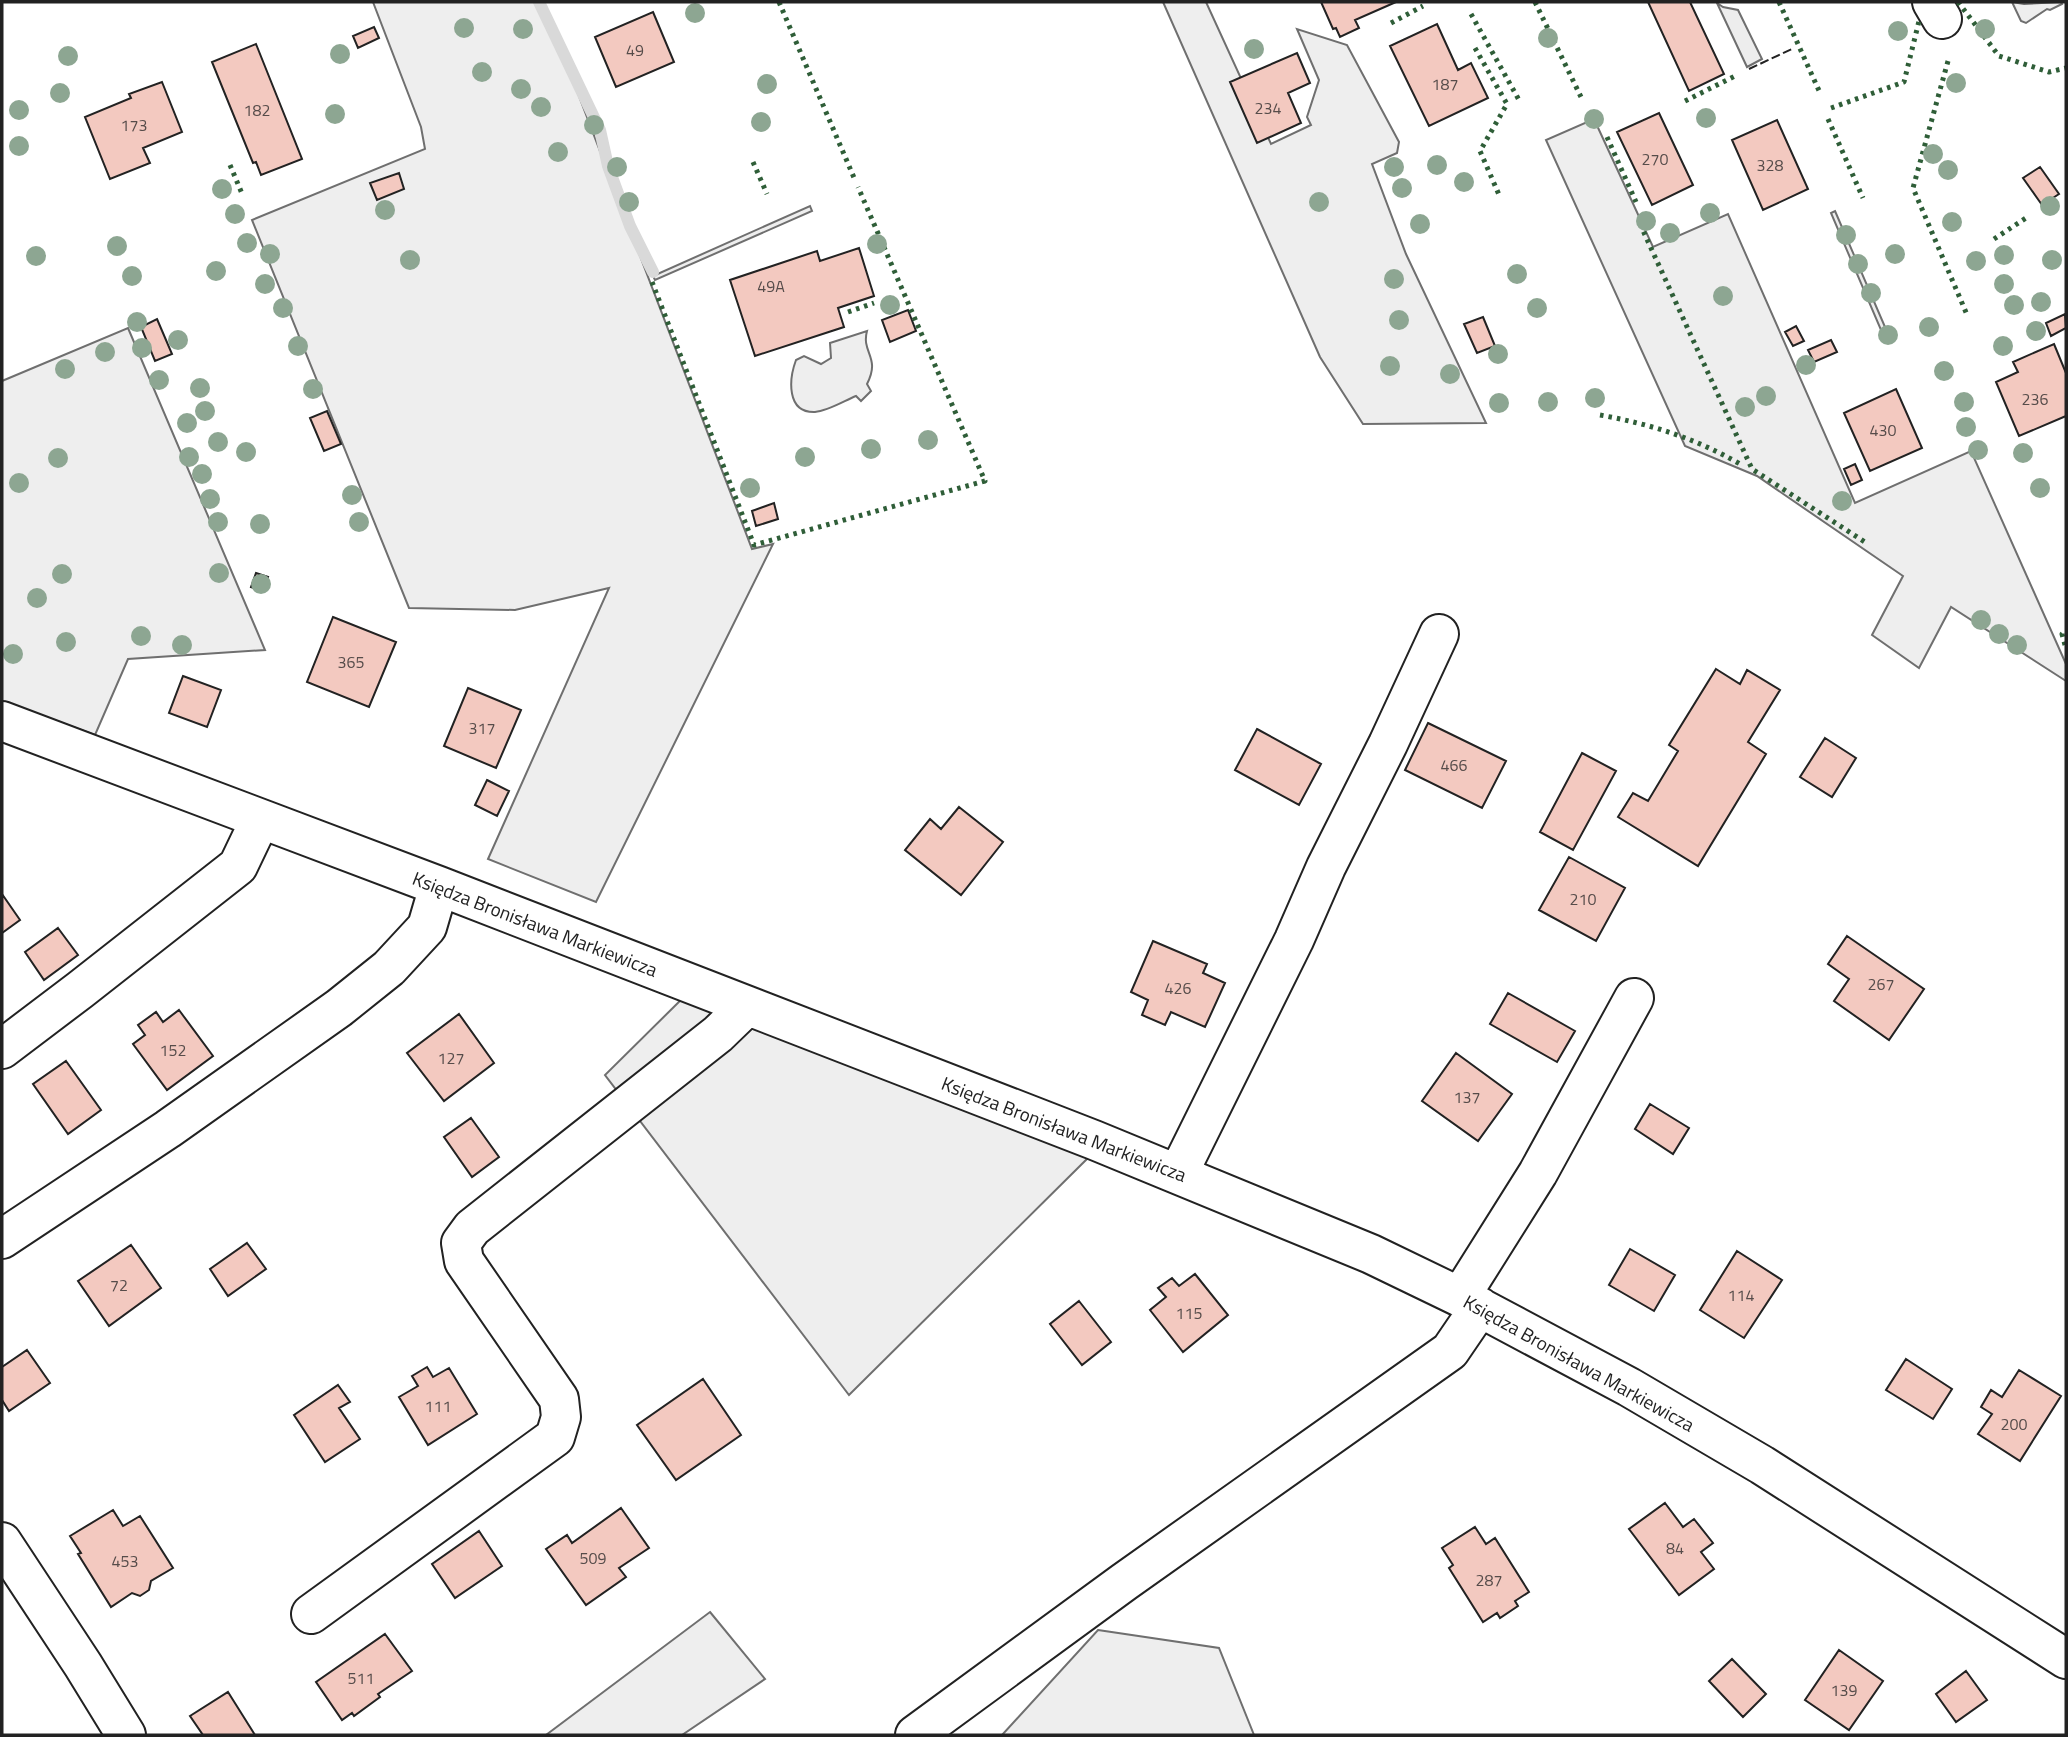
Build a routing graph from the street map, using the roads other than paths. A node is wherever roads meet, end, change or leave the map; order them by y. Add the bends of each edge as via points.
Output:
1 (1438, 634) dead end
2 (2, 722) edge
3 (260, 820) junction
4 (439, 886) junction
5 (1634, 998) dead end
6 (747, 1006) junction
7 (2, 1049) edge
8 (1178, 1174) junction
9 (2, 1239) edge
10 (1470, 1302) junction
11 (2, 1542) edge
12 (311, 1614) dead end
13 (2066, 1659) edge
14 (126, 1735) edge
15 (915, 1735) edge

1 - 8 street
2 - 3 street, Księdza Bronisława Markiewicza
3 - 4 street, Księdza Bronisława Markiewicza
3 - 7 street via 238,866
4 - 6 street, Księdza Bronisława Markiewicza
4 - 9 street via 427,927 389,968 168,1129
5 - 10 street
6 - 8 street, Księdza Bronisława Markiewicza
6 - 12 street via 718,1034 472,1228 461,1243 464,1261 559,1399 561,1417 555,1437
8 - 10 street, Księdza Bronisława Markiewicza via 1371,1254
10 - 13 street, Księdza Bronisława Markiewicza via 1762,1465
10 - 15 street via 1450,1351
11 - 14 street

